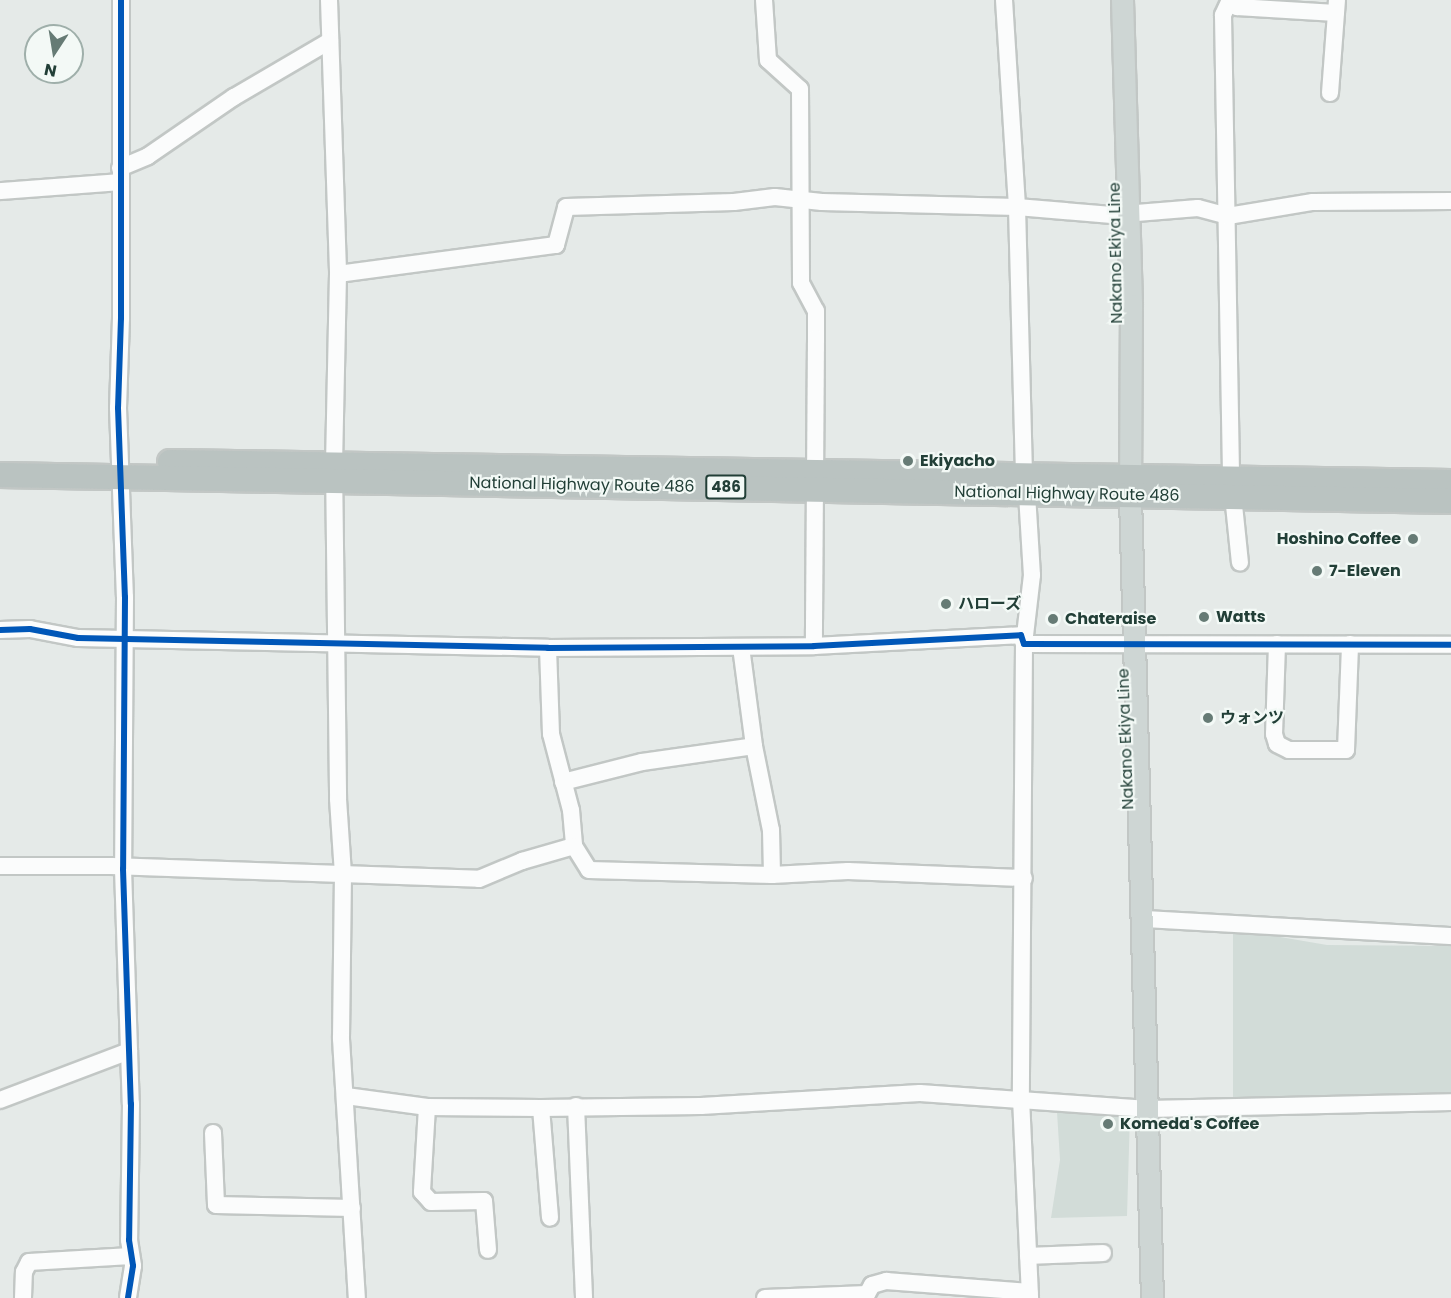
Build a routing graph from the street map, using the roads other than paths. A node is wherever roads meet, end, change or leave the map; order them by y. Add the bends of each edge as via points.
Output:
1 (121, 0) edge
2 (329, 0) edge
3 (764, 0) edge
4 (1004, 0) edge
5 (1122, 0) edge
6 (1230, 2) edge
7 (1337, 7) edge
8 (330, 41) junction
9 (1330, 93) dead end
10 (120, 175) junction
11 (0, 191) edge
12 (803, 198) junction
13 (1451, 201) edge
14 (1017, 207) junction
15 (1129, 215) junction
16 (1228, 216) junction
17 (338, 274) junction
18 (0, 459) edge
19 (119, 469) junction
20 (335, 473) junction
21 (0, 475) edge
22 (813, 479) junction
23 (1451, 482) edge
24 (1025, 484) junction
25 (1130, 486) junction
26 (1232, 486) junction
27 (1451, 501) edge
28 (1240, 563) dead end
29 (0, 630) edge
30 (123, 638) junction
31 (338, 643) junction
32 (1137, 643) junction
33 (1024, 644) junction
34 (1277, 644) junction
35 (1350, 644) junction
36 (1451, 645) edge
37 (814, 646) junction
38 (741, 647) junction
39 (548, 648) junction
40 (754, 746) junction
41 (564, 782) junction
42 (574, 846) junction
43 (0, 866) edge
44 (123, 869) junction
45 (343, 874) junction
46 (772, 875) junction
47 (1024, 878) junction
48 (1144, 919) junction
49 (1451, 936) edge
50 (129, 1051) junction
51 (346, 1096) junction
52 (1021, 1098) junction
53 (0, 1100) edge
54 (1451, 1102) edge
55 (576, 1106) junction
56 (427, 1107) junction
57 (541, 1108) junction
58 (1148, 1109) junction
59 (213, 1133) dead end
60 (352, 1208) junction
61 (550, 1218) dead end
62 (488, 1250) dead end
63 (1104, 1253) dead end
64 (131, 1256) junction
65 (1028, 1256) junction
66 (1030, 1295) edge
67 (23, 1298) edge
68 (128, 1298) edge
69 (357, 1298) edge
70 (584, 1298) edge
71 (765, 1298) edge
72 (1152, 1298) edge

1 - 10 street
2 - 8 street
3 - 12 street via 768,60 800,89
4 - 14 street
5 - 15 main road, Nakano Ekiya Line
6 - 7 street
6 - 16 street via 1223,15
7 - 9 street
8 - 10 street via 234,97
8 - 17 street
10 - 11 street
10 - 19 street
12 - 14 street via 822,202
12 - 17 street via 566,207 556,245
12 - 22 street via 801,284 816,311
13 - 16 street via 1313,202
14 - 15 street
14 - 24 street
15 - 16 street via 1198,208
15 - 25 main road, Nakano Ekiya Line
16 - 26 street
17 - 20 street
18 - 19 highway, National Highway Route 486 / 486
19 - 20 highway, National Highway Route 486 / 486
19 - 21 highway, National Highway Route 486 / 486
19 - 30 street
20 - 22 highway, National Highway Route 486 / 486
20 - 31 street
22 - 24 highway, National Highway Route 486 / 486
22 - 37 street
23 - 26 highway, National Highway Route 486 / 486
24 - 25 highway, National Highway Route 486 / 486
24 - 33 street via 1032,575
25 - 26 highway, National Highway Route 486 / 486
25 - 32 main road, Nakano Ekiya Line
26 - 27 highway, National Highway Route 486 / 486
26 - 28 street
29 - 30 street
30 - 31 street
30 - 44 street
31 - 39 street
31 - 45 street via 338,799
32 - 33 street
32 - 34 street
32 - 48 main road, Nakano Ekiya Line
33 - 37 street via 1021,635
33 - 47 street
34 - 35 street
34 - 35 street via 1277,744 1301,750 1346,750
35 - 36 street
37 - 38 street
38 - 39 street
38 - 40 street
39 - 41 street via 551,735
40 - 41 street via 642,762
40 - 46 street via 771,830
41 - 42 street
42 - 45 street via 479,879
42 - 46 street via 590,870
43 - 44 street
44 - 45 street
44 - 50 street
45 - 51 street via 341,1039
46 - 47 street via 849,871
47 - 52 street
48 - 49 street
48 - 58 main road, Nakano Ekiya Line
50 - 53 street
50 - 64 street
51 - 56 street
51 - 60 street
52 - 55 street via 920,1093 701,1106
52 - 58 street
52 - 65 street
54 - 58 street
55 - 57 street
55 - 70 street
56 - 57 street
56 - 62 street via 423,1192 431,1202 484,1202
57 - 61 street
58 - 72 main road, Nakano Ekiya Line
59 - 60 street via 216,1205
60 - 69 street
63 - 65 street
64 - 67 street via 29,1262 24,1272
64 - 68 street
65 - 66 street
66 - 71 street via 886,1281 872,1285 867,1294

